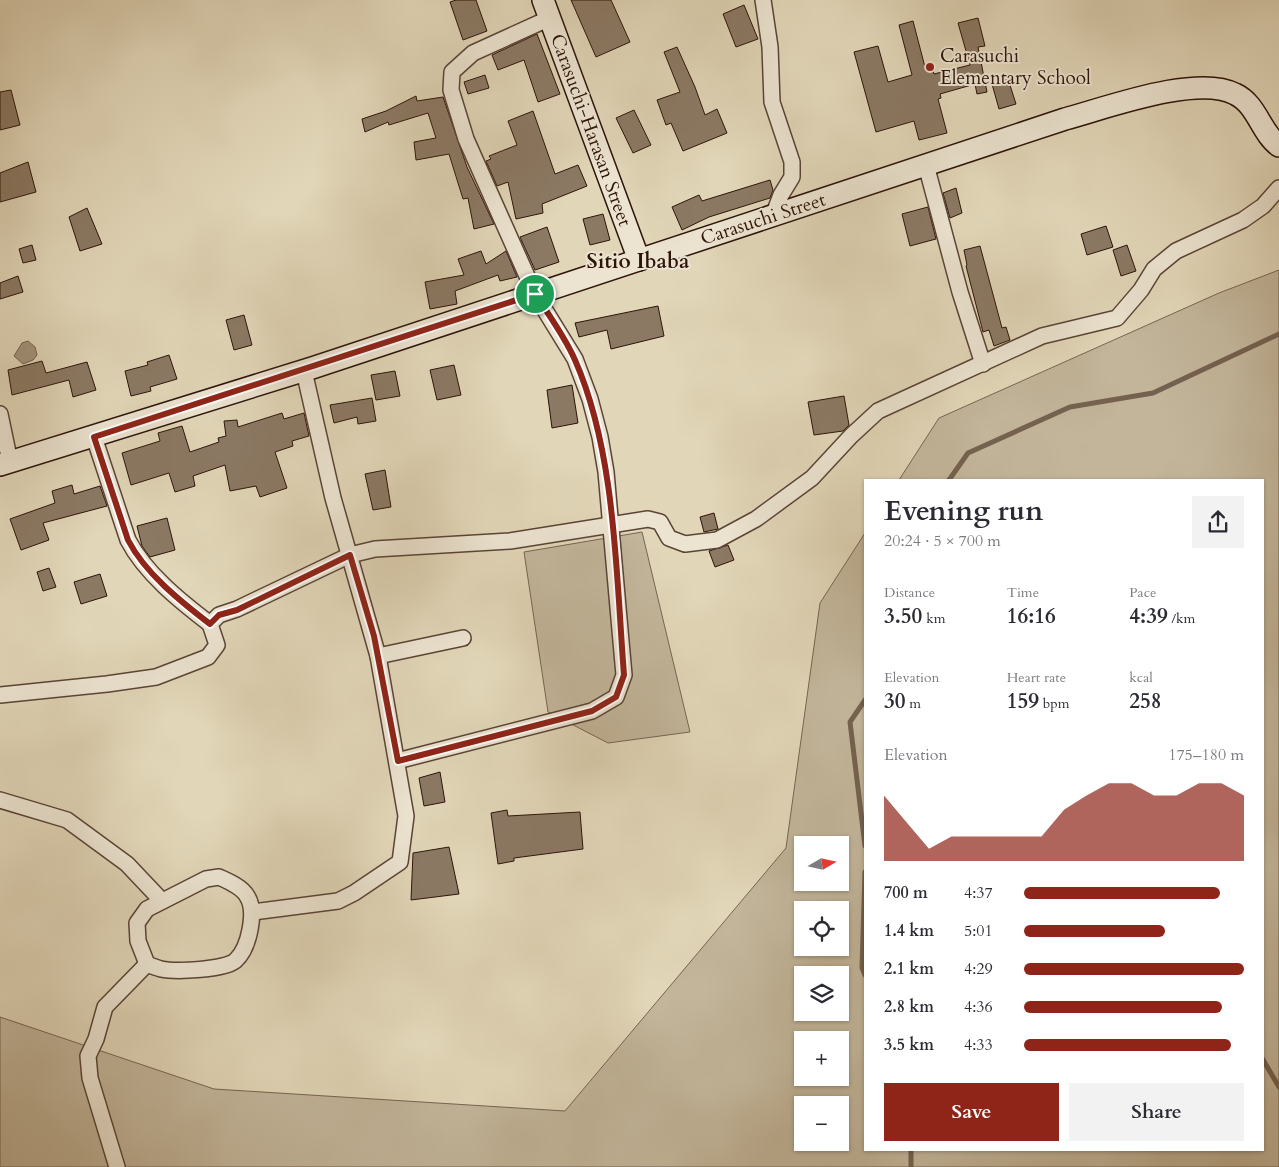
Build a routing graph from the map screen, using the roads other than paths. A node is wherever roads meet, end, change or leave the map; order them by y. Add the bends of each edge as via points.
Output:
1 (763, 0) edge
2 (546, 9) edge
3 (1279, 146) edge
4 (926, 165) junction
5 (1279, 188) edge
6 (774, 216) junction
7 (639, 260) junction
8 (535, 294) junction
9 (983, 364) junction
10 (304, 371) junction
11 (0, 414) edge
12 (94, 437) junction
13 (5, 464) edge
14 (612, 524) junction
15 (350, 555) junction
16 (210, 624) junction
17 (463, 638) dead end
18 (378, 656) junction
19 (0, 695) edge
20 (398, 761) junction
21 (0, 800) edge
22 (162, 901) junction
23 (253, 912) junction
24 (147, 964) junction
25 (117, 1167) edge

1 - 6 street via 770,46 772,102 792,162 792,177
2 - 7 street, Carasuchi-Harasan Street
2 - 8 street via 473,53 452,72 451,90 466,139
3 - 4 street, Carasuchi Street via 1253,110 1236,94 1214,87 1171,91 1065,119
4 - 6 street, Carasuchi Street
4 - 9 street
5 - 9 street via 1263,206 1243,220 1176,251 1154,269 1117,318 1042,336
6 - 7 street, Carasuchi Street
7 - 8 street, Carasuchi Street
8 - 10 street, Carasuchi Street
8 - 14 street via 575,359 590,399 600,437
9 - 14 street via 878,411 812,478 756,519 717,540 686,544 669,538 660,522 648,519
10 - 12 street, Carasuchi Street
10 - 15 street via 333,498
11 - 13 street
12 - 13 street, Carasuchi Street
12 - 16 street via 135,554 183,604
14 - 15 street via 510,541 374,550
14 - 20 street via 624,675 616,697 592,711
15 - 16 street via 237,610 219,615
15 - 18 street
16 - 19 street via 217,645 208,657 156,676
17 - 18 street
18 - 20 street
20 - 23 street via 406,816 400,862 338,901
21 - 22 street via 67,820 127,864
22 - 23 street via 206,879 219,877 247,895
22 - 24 street via 148,909 137,923 138,941
23 - 24 street via 247,940 236,960 223,967 162,970
24 - 25 street via 105,1007 88,1056 90,1078

